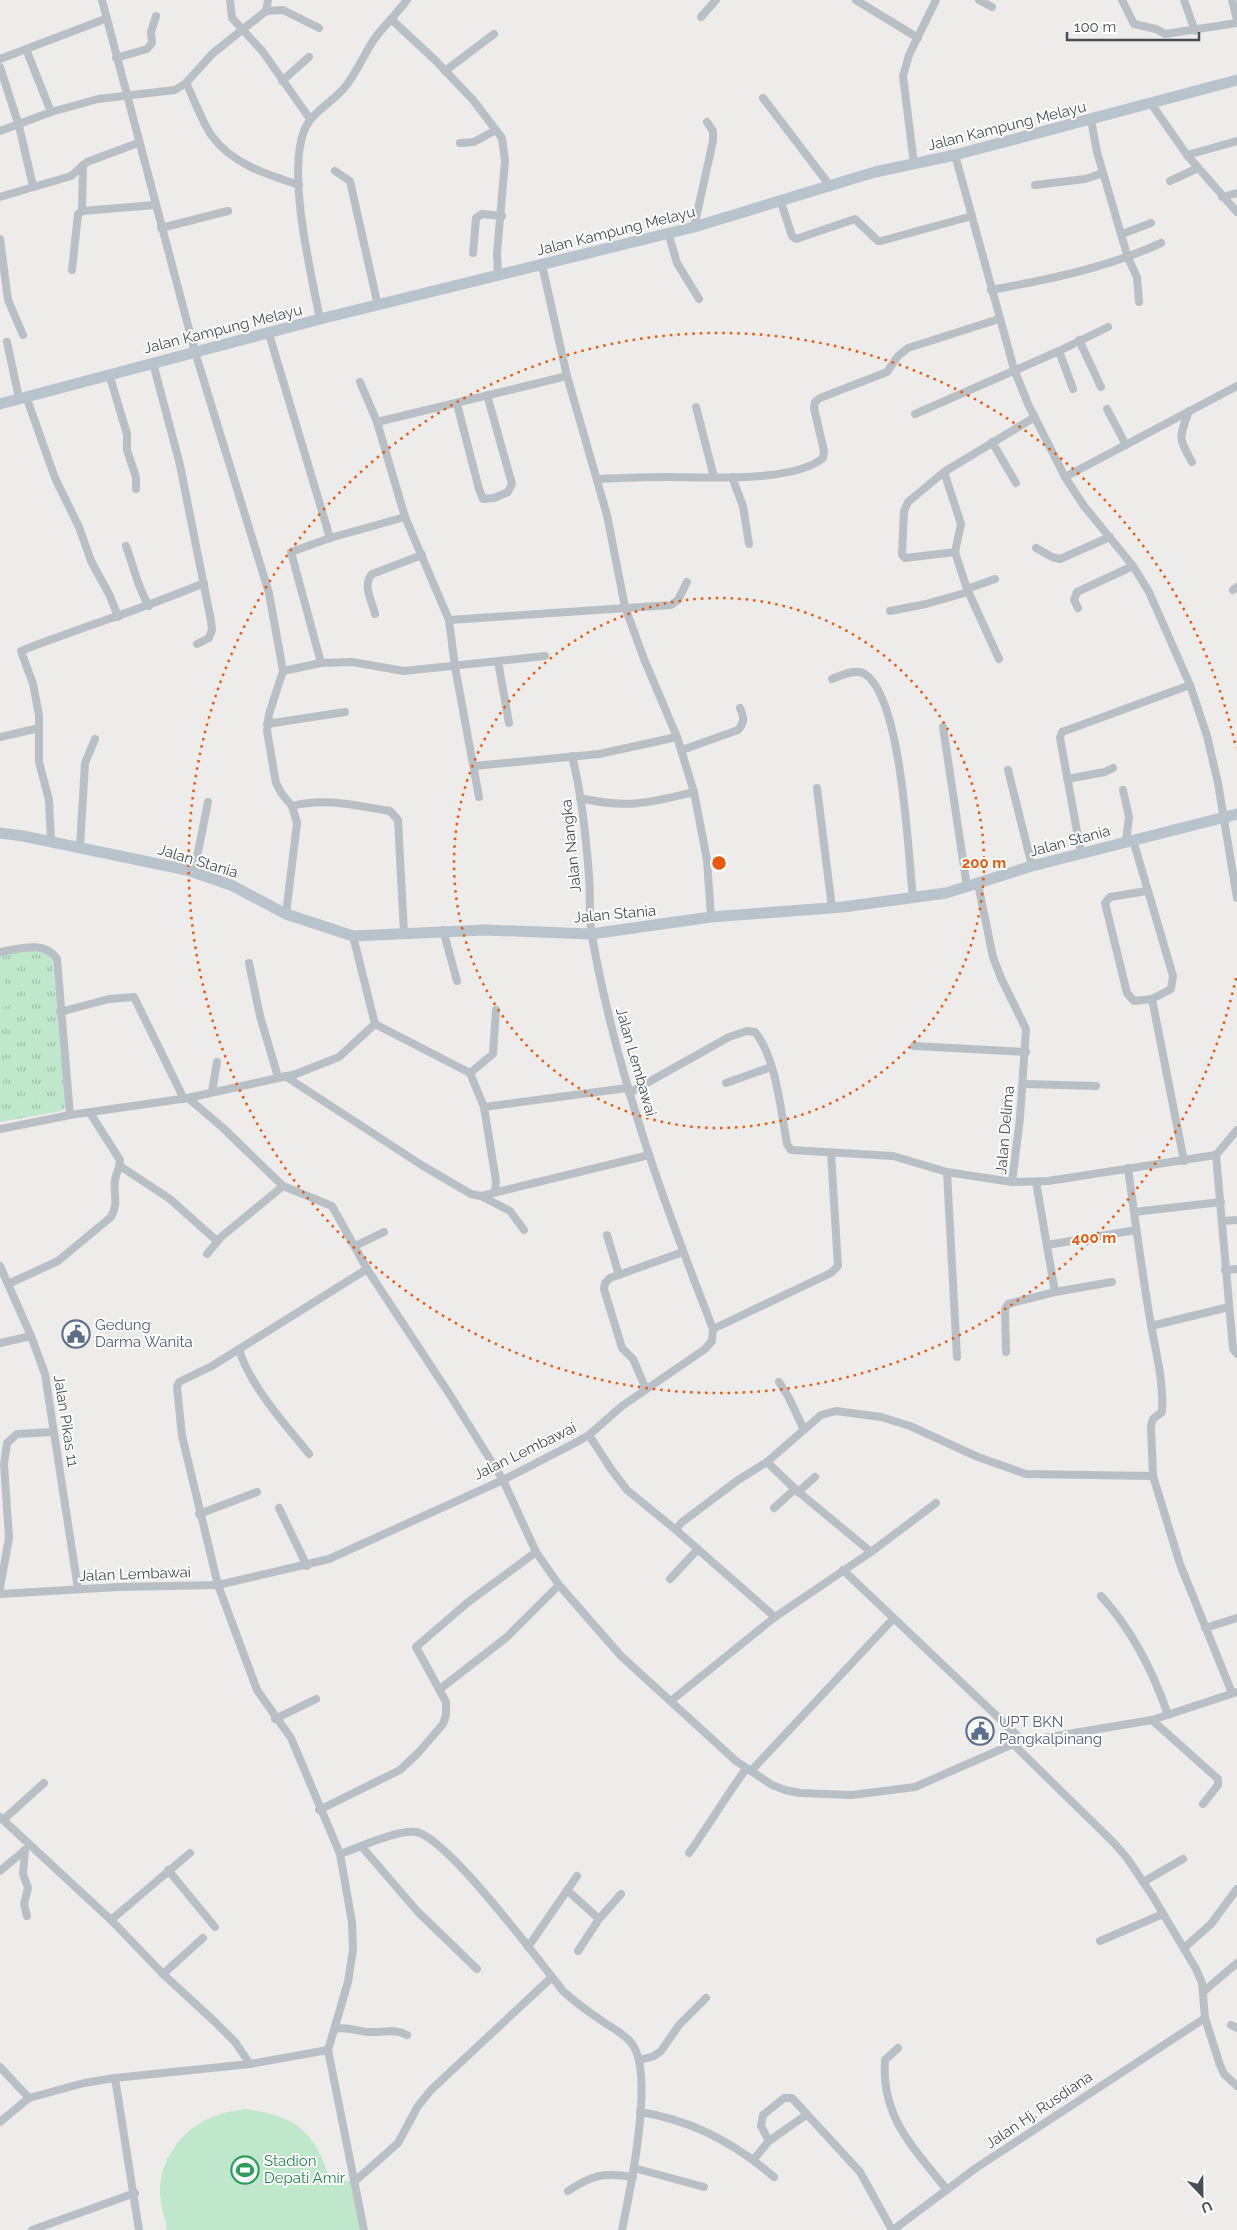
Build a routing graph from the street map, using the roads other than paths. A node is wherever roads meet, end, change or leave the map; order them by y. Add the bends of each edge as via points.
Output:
1 (102, 0) edge
2 (230, 0) edge
3 (268, 0) edge
4 (407, 0) edge
5 (716, 0) edge
6 (856, 0) edge
7 (936, 0) edge
8 (979, 0) edge
9 (1122, 0) edge
10 (1184, 0) edge
11 (1232, 0) edge
12 (992, 6) dead end
13 (266, 11) junction
14 (156, 16) dead end
15 (701, 17) dead end
16 (105, 18) junction
17 (391, 19) junction
18 (1237, 20) edge
19 (1237, 23) edge
20 (319, 28) dead end
21 (242, 31) junction
22 (1194, 31) junction
23 (494, 34) dead end
24 (918, 38) junction
25 (26, 49) junction
26 (308, 56) dead end
27 (116, 58) junction
28 (0, 59) edge
29 (0, 67) edge
30 (445, 71) junction
31 (1237, 80) edge
32 (282, 81) junction
33 (186, 84) junction
34 (127, 96) junction
35 (763, 98) dead end
36 (1150, 102) junction
37 (51, 112) junction
38 (310, 119) junction
39 (1091, 120) junction
40 (707, 122) dead end
41 (19, 126) junction
42 (496, 130) junction
43 (0, 131) edge
44 (1237, 141) edge
45 (138, 143) junction
46 (460, 143) dead end
47 (955, 155) junction
48 (1187, 155) junction
49 (914, 164) junction
50 (83, 165) junction
51 (1198, 168) junction
52 (335, 171) dead end
53 (1103, 173) junction
54 (1170, 181) dead end
55 (299, 184) junction
56 (1035, 185) dead end
57 (32, 186) junction
58 (831, 186) junction
59 (1237, 193) edge
60 (0, 197) edge
61 (1222, 197) junction
62 (781, 202) junction
63 (154, 204) junction
64 (228, 210) dead end
65 (82, 211) junction
66 (1237, 212) edge
67 (502, 216) junction
68 (972, 216) junction
69 (1151, 224) dead end
70 (694, 227) junction
71 (161, 228) junction
72 (668, 232) junction
73 (1122, 234) junction
74 (0, 239) edge
75 (1161, 243) dead end
76 (473, 253) dead end
77 (1128, 258) junction
78 (542, 265) junction
79 (72, 270) dead end
80 (498, 275) junction
81 (992, 290) junction
82 (699, 299) dead end
83 (1139, 302) dead end
84 (378, 306) junction
85 (320, 319) junction
86 (999, 319) junction
87 (1108, 327) dead end
88 (269, 334) junction
89 (23, 335) dead end
90 (1079, 340) junction
91 (7, 342) dead end
92 (1059, 351) junction
93 (195, 352) junction
94 (153, 363) junction
95 (1014, 369) junction
96 (110, 374) junction
97 (567, 376) junction
98 (360, 382) dead end
99 (1237, 386) edge
100 (1101, 387) dead end
101 (1073, 389) dead end
102 (487, 395) junction
103 (23, 397) junction
104 (0, 404) edge
105 (456, 404) junction
106 (696, 407) dead end
107 (1107, 409) dead end
108 (1189, 411) junction
109 (914, 414) dead end
110 (1035, 418) junction
111 (377, 422) junction
112 (992, 442) junction
113 (1126, 445) junction
114 (1192, 462) dead end
115 (944, 472) junction
116 (714, 477) junction
117 (732, 477) junction
118 (1065, 477) junction
119 (597, 479) junction
120 (1016, 483) dead end
121 (136, 489) dead end
122 (406, 517) junction
123 (1110, 537) junction
124 (330, 538) junction
125 (749, 544) dead end
126 (126, 546) dead end
127 (1036, 548) dead end
128 (955, 552) junction
129 (422, 555) junction
130 (1133, 566) junction
131 (995, 579) dead end
132 (687, 582) dead end
133 (204, 583) junction
134 (968, 591) junction
135 (149, 606) junction
136 (625, 608) junction
137 (1078, 608) dead end
138 (890, 610) dead end
139 (375, 614) dead end
140 (118, 617) junction
141 (449, 620) junction
142 (198, 644) dead end
143 (545, 656) dead end
144 (999, 659) dead end
145 (498, 661) junction
146 (321, 663) junction
147 (455, 667) junction
148 (283, 671) junction
149 (832, 679) dead end
150 (1190, 685) junction
151 (740, 708) dead end
152 (345, 712) dead end
153 (509, 722) dead end
154 (268, 724) junction
155 (943, 727) dead end
156 (39, 728) junction
157 (677, 736) junction
158 (0, 737) edge
159 (95, 739) dead end
160 (682, 750) junction
161 (572, 756) junction
162 (474, 766) junction
163 (1113, 768) dead end
164 (1008, 770) dead end
165 (1067, 779) junction
166 (817, 788) dead end
167 (1123, 790) dead end
168 (694, 792) junction
169 (479, 797) dead end
170 (580, 798) junction
171 (208, 802) dead end
172 (292, 806) junction
173 (1237, 814) edge
174 (1223, 817) junction
175 (0, 833) edge
176 (51, 841) junction
177 (1130, 841) junction
178 (80, 847) junction
179 (1081, 853) junction
180 (1032, 866) junction
181 (194, 872) junction
182 (978, 884) junction
183 (967, 887) junction
184 (1147, 891) junction
185 (913, 898) junction
186 (1237, 898) edge
187 (832, 908) junction
188 (286, 914) junction
189 (711, 917) junction
190 (443, 930) junction
191 (404, 933) junction
192 (592, 934) junction
193 (353, 936) junction
194 (0, 952) edge
195 (248, 963) dead end
196 (457, 981) dead end
197 (1152, 999) junction
198 (496, 1010) dead end
199 (60, 1012) junction
200 (376, 1024) junction
201 (914, 1046) dead end
202 (1026, 1052) junction
203 (217, 1062) dead end
204 (771, 1067) junction
205 (470, 1073) junction
206 (282, 1077) junction
207 (726, 1083) dead end
208 (1023, 1084) junction
209 (1096, 1086) dead end
210 (628, 1090) junction
211 (212, 1092) junction
212 (186, 1098) junction
213 (484, 1107) junction
214 (90, 1113) junction
215 (70, 1115) junction
216 (0, 1129) edge
217 (1237, 1130) edge
218 (831, 1153) junction
219 (1216, 1155) junction
220 (649, 1156) junction
221 (1184, 1161) junction
222 (120, 1166) junction
223 (1128, 1168) junction
224 (947, 1172) junction
225 (1012, 1182) junction
226 (1036, 1182) junction
227 (283, 1186) junction
228 (495, 1192) junction
229 (481, 1196) junction
230 (1221, 1202) junction
231 (1134, 1212) junction
232 (1237, 1220) edge
233 (1223, 1221) junction
234 (524, 1230) dead end
235 (1136, 1230) junction
236 (384, 1232) dead end
237 (607, 1235) dead end
238 (217, 1241) junction
239 (1047, 1245) junction
240 (355, 1246) junction
241 (683, 1252) junction
242 (206, 1254) dead end
243 (0, 1266) edge
244 (367, 1269) junction
245 (1237, 1269) edge
246 (1225, 1270) junction
247 (619, 1275) junction
248 (1112, 1282) dead end
249 (8, 1284) junction
250 (1056, 1292) junction
251 (1232, 1311) edge
252 (1151, 1326) junction
253 (713, 1329) junction
254 (31, 1336) junction
255 (0, 1343) edge
256 (239, 1349) junction
257 (1006, 1352) dead end
258 (1237, 1354) edge
259 (957, 1357) dead end
260 (779, 1382) dead end
261 (646, 1389) junction
262 (804, 1430) junction
263 (54, 1432) junction
264 (590, 1434) junction
265 (309, 1454) dead end
266 (767, 1462) junction
267 (1153, 1476) junction
268 (815, 1477) dead end
269 (503, 1480) junction
270 (797, 1490) junction
271 (257, 1492) dead end
272 (936, 1503) dead end
273 (279, 1508) dead end
274 (774, 1508) dead end
275 (199, 1514) junction
276 (676, 1530) junction
277 (698, 1549) junction
278 (536, 1552) junction
279 (871, 1552) junction
280 (307, 1566) junction
281 (843, 1570) junction
282 (670, 1579) dead end
283 (218, 1585) junction
284 (559, 1585) junction
285 (0, 1588) edge
286 (78, 1589) junction
287 (0, 1594) edge
288 (1101, 1596) dead end
289 (775, 1617) junction
290 (1237, 1618) edge
291 (893, 1619) junction
292 (1205, 1628) junction
293 (440, 1689) junction
294 (1235, 1692) edge
295 (316, 1699) dead end
296 (672, 1700) junction
297 (1168, 1715) junction
298 (275, 1718) junction
299 (1152, 1720) junction
300 (1023, 1741) junction
301 (1014, 1744) junction
302 (748, 1770) junction
303 (44, 1783) dead end
304 (1203, 1804) dead end
305 (319, 1810) junction
306 (2, 1818) edge
307 (28, 1847) junction
308 (362, 1847) junction
309 (190, 1853) dead end
310 (689, 1853) dead end
311 (340, 1854) junction
312 (1183, 1859) dead end
313 (168, 1870) junction
314 (0, 1872) edge
315 (577, 1876) dead end
316 (1143, 1882) junction
317 (567, 1890) junction
318 (1237, 1890) edge
319 (621, 1894) dead end
320 (1163, 1914) junction
321 (27, 1916) dead end
322 (599, 1919) junction
323 (111, 1920) junction
324 (215, 1927) dead end
325 (203, 1938) dead end
326 (1100, 1941) dead end
327 (528, 1947) junction
328 (1184, 1948) junction
329 (578, 1952) dead end
330 (1237, 1963) edge
331 (477, 1969) dead end
332 (163, 1974) junction
333 (552, 1977) junction
334 (1204, 1992) junction
335 (706, 1998) dead end
336 (1205, 2018) junction
337 (335, 2029) junction
338 (407, 2035) dead end
339 (898, 2048) dead end
340 (328, 2050) junction
341 (640, 2060) junction
342 (250, 2064) junction
343 (0, 2067) edge
344 (115, 2078) junction
345 (1237, 2086) edge
346 (29, 2098) junction
347 (640, 2112) junction
348 (806, 2115) junction
349 (0, 2122) edge
350 (769, 2141) junction
351 (754, 2159) junction
352 (634, 2168) junction
353 (633, 2177) junction
354 (774, 2177) dead end
355 (354, 2182) junction
356 (704, 2187) dead end
357 (947, 2190) junction
358 (568, 2191) dead end
359 (135, 2192) junction
360 (32, 2230) edge
361 (139, 2230) edge
362 (364, 2230) edge
363 (622, 2230) edge
364 (892, 2230) edge

1 - 16 street
2 - 21 street via 230,13
3 - 13 street
4 - 17 street
5 - 15 street
6 - 24 street
7 - 24 street
8 - 12 street
9 - 22 street via 1134,24 1170,35
10 - 22 street
11 - 18 street
13 - 20 street via 283,10
13 - 21 street
14 - 27 street via 151,32 152,43 147,49
16 - 25 street
16 - 27 street
17 - 30 street
17 - 38 street via 347,85
19 - 22 street
21 - 32 street
21 - 33 street via 212,54
23 - 30 street
24 - 49 street via 904,68 903,86
25 - 28 street
25 - 37 street
26 - 32 street
27 - 34 street
29 - 41 street
30 - 42 street
31 - 36 main road, Jalan Kampung Melayu
32 - 38 street
33 - 34 street via 175,90
33 - 55 street via 218,144 258,172
34 - 37 street via 98,99
34 - 45 street
35 - 58 street
36 - 39 main road, Jalan Kampung Melayu
36 - 48 street
37 - 41 street
38 - 55 street via 299,154
39 - 47 main road, Jalan Kampung Melayu
39 - 53 street
40 - 70 street via 713,131 713,141
41 - 43 street
41 - 57 street
42 - 46 street via 474,142
42 - 67 street via 502,138 505,161
44 - 48 street
45 - 50 street
45 - 63 street
47 - 49 main road, Jalan Kampung Melayu
47 - 68 street
48 - 51 street
49 - 58 main road, Jalan Kampung Melayu
50 - 57 street via 72,176
50 - 65 street
51 - 54 street
51 - 61 street
52 - 84 street via 350,181
53 - 56 street via 1085,179
53 - 73 street
55 - 85 street via 305,240
57 - 60 street
58 - 62 main road, Jalan Kampung Melayu
59 - 61 street
61 - 66 street
62 - 68 street via 792,236 796,239 854,219 881,241
62 - 70 main road, Jalan Kampung Melayu
63 - 65 street
63 - 71 street
64 - 71 street
65 - 79 street via 78,214
67 - 76 street via 482,214 476,218
67 - 80 street
68 - 81 street
69 - 73 street
70 - 72 main road, Jalan Kampung Melayu
71 - 93 street
72 - 78 main road, Jalan Kampung Melayu
72 - 82 street via 677,263
73 - 77 street
74 - 89 street via 8,300
75 - 77 street
77 - 81 street via 1060,277
77 - 83 street via 1137,277
78 - 80 main road, Jalan Kampung Melayu
78 - 97 street
80 - 84 main road, Jalan Kampung Melayu
81 - 86 street
84 - 85 main road, Jalan Kampung Melayu
85 - 88 main road, Jalan Kampung Melayu
86 - 95 street
86 - 117 street via 908,348 887,372 820,398 814,408 824,451 818,463 782,474
87 - 90 street
88 - 93 main road, Jalan Kampung Melayu
88 - 124 street
90 - 92 street
90 - 100 street
91 - 103 street
92 - 95 street
92 - 101 street
93 - 94 main road, Jalan Kampung Melayu
93 - 148 street via 269,593
94 - 96 main road, Jalan Kampung Melayu
94 - 133 street via 180,465
95 - 109 street
95 - 110 street
96 - 103 main road, Jalan Kampung Melayu
96 - 121 street via 127,434 127,450 136,477
97 - 102 street
97 - 119 street
98 - 111 street
99 - 108 street
102 - 105 street
102 - 105 street via 512,484 508,492 494,498 483,499
103 - 104 main road, Jalan Kampung Melayu
103 - 140 street via 55,478
105 - 111 street
106 - 116 street
107 - 113 street
108 - 113 street
108 - 114 street via 1180,441
110 - 112 street
110 - 118 street
111 - 122 street
112 - 115 street
112 - 120 street
113 - 118 street
115 - 128 street via 961,524
115 - 128 street via 905,506 902,555 905,558
116 - 117 street
116 - 119 street
117 - 125 street via 744,506
118 - 123 street
119 - 136 street
122 - 124 street
122 - 129 street
123 - 127 street via 1060,559
123 - 130 street
124 - 146 street via 291,554
126 - 135 street via 134,575
128 - 134 street
129 - 139 street via 368,578
129 - 141 street
130 - 137 street via 1077,592 1074,600
130 - 150 street via 1149,592
131 - 134 street
132 - 136 street via 674,604
133 - 135 street
133 - 142 street via 212,630 206,641
134 - 138 street via 926,604
134 - 144 street
135 - 140 street
136 - 141 street
136 - 157 street
140 - 156 street via 70,631 21,651 33,684
141 - 147 street
143 - 145 street
145 - 147 street
145 - 153 street
146 - 147 street via 352,662 404,671
146 - 148 street
147 - 162 street
148 - 154 street
149 - 185 street via 864,673 874,683 886,706 896,745
150 - 165 street via 1062,732 1060,738
150 - 174 street via 1207,736
151 - 160 street via 744,718 738,730
152 - 154 street
154 - 172 street via 276,783
155 - 183 street
156 - 158 street
156 - 176 street via 39,762 49,800
157 - 160 street
157 - 161 street via 599,754
159 - 178 street via 85,763
160 - 168 street
161 - 162 street
161 - 170 street, Jalan Nangka
162 - 169 street
163 - 165 street
164 - 180 street
165 - 179 street
166 - 187 street
167 - 177 street
168 - 170 street via 626,806
168 - 189 street via 707,860
170 - 192 street, Jalan Nangka
171 - 181 street
172 - 188 street via 297,823
172 - 191 street via 334,802 394,814 398,820
173 - 174 main road, Jalan Stania
174 - 177 main road, Jalan Stania
174 - 186 street
175 - 176 main road, Jalan Stania
176 - 178 main road, Jalan Stania
177 - 179 main road, Jalan Stania
177 - 184 street
178 - 181 main road, Jalan Stania
179 - 180 main road, Jalan Stania
180 - 182 main road, Jalan Stania
181 - 188 main road, Jalan Stania via 231,885
182 - 183 main road, Jalan Stania
182 - 202 street, Jalan Delima via 993,957 1026,1029
183 - 185 main road, Jalan Stania
184 - 197 street via 1174,976 1171,989
184 - 197 street via 1110,897 1105,903 1130,998 1134,1001
185 - 187 main road, Jalan Stania
187 - 189 main road, Jalan Stania
188 - 193 main road, Jalan Stania
189 - 192 main road, Jalan Stania
190 - 191 main road, Jalan Stania
190 - 192 main road, Jalan Stania
190 - 196 street
191 - 193 main road, Jalan Stania
192 - 210 street, Jalan Lembawai via 607,1013
193 - 200 street
194 - 199 street via 39,947 52,950 57,959
195 - 206 street via 260,1016
197 - 221 street
198 - 205 street via 493,1054
199 - 212 street via 134,996
199 - 215 street
200 - 205 street
200 - 206 street via 339,1057 316,1068
201 - 202 street
202 - 208 street, Jalan Delima
203 - 211 street
204 - 207 street
204 - 210 street via 760,1038 755,1032 747,1031
204 - 218 street via 791,1150
205 - 213 street
206 - 211 street
206 - 229 street via 423,1166 471,1194
208 - 209 street
208 - 225 street, Jalan Delima
210 - 213 street
210 - 220 street, Jalan Lembawai
211 - 212 street
212 - 214 street
212 - 227 street via 222,1127
213 - 228 street
214 - 215 street
214 - 222 street via 120,1160
215 - 216 street
217 - 219 street
218 - 224 street via 893,1156
218 - 253 street via 838,1266 831,1273
219 - 221 street, Jalan Delima
219 - 230 street
220 - 228 street
220 - 241 street, Jalan Lembawai
221 - 223 street, Jalan Delima
222 - 238 street via 170,1199
222 - 249 street via 115,1181 116,1209 111,1217 58,1261
223 - 226 street, Jalan Delima
223 - 231 street
224 - 225 street
224 - 259 street
225 - 226 street, Jalan Delima
226 - 239 street
227 - 238 street
227 - 240 street via 332,1206
228 - 229 street
229 - 234 street via 510,1211
230 - 231 street
230 - 233 street
231 - 235 street
232 - 233 street
233 - 246 street
235 - 239 street
235 - 252 street
236 - 240 street
237 - 247 street
238 - 242 street
239 - 250 street
240 - 244 street
241 - 247 street
241 - 253 street, Jalan Lembawai
243 - 249 street, Jalan Pikas 11
244 - 256 street
244 - 269 street
245 - 246 street
246 - 251 street
247 - 261 street via 610,1278 604,1289 622,1348 632,1359
248 - 250 street
249 - 254 street, Jalan Pikas 11
250 - 257 street via 1008,1304 1005,1309
251 - 252 street
251 - 258 street via 1233,1349
252 - 267 street via 1158,1354 1162,1397 1162,1412 1153,1419 1151,1426
253 - 261 street, Jalan Lembawai via 712,1340 705,1349
254 - 255 street
254 - 263 street, Jalan Pikas 11 via 45,1374
256 - 265 street via 262,1392
256 - 275 street via 179,1382 177,1387 182,1436
260 - 262 street
261 - 264 street, Jalan Lembawai
262 - 266 street
262 - 267 street via 822,1415 836,1411 852,1412 910,1426 978,1457 1026,1474
263 - 285 street via 17,1434 7,1443 4,1464 9,1538
263 - 286 street, Jalan Pikas 11
264 - 269 street, Jalan Lembawai
264 - 276 street via 627,1490
266 - 270 street
266 - 276 street via 738,1480
267 - 292 street via 1180,1564
268 - 270 street
269 - 278 street
269 - 280 street, Jalan Lembawai via 349,1552
270 - 274 street
270 - 279 street
271 - 275 street
272 - 279 street
273 - 280 street
275 - 283 street
276 - 277 street
277 - 282 street
277 - 289 street
278 - 284 street
278 - 293 street via 467,1603 416,1647
279 - 281 street
280 - 283 street, Jalan Lembawai
281 - 289 street
281 - 291 street
283 - 286 street, Jalan Lembawai
283 - 298 street via 257,1690
284 - 293 street via 507,1637
284 - 296 street via 609,1644
286 - 287 street, Jalan Lembawai
288 - 297 street via 1146,1658
289 - 296 street
290 - 292 street
291 - 300 street
291 - 302 street
292 - 294 street
293 - 305 street via 447,1708 443,1724 406,1766
294 - 297 street
295 - 298 street
296 - 302 street
297 - 299 street
298 - 305 street via 290,1738
299 - 300 street
299 - 304 street via 1218,1778 1218,1785
300 - 301 street
301 - 302 street via 915,1786 852,1795 800,1794
301 - 316 street via 1114,1843
302 - 310 street via 726,1794
303 - 306 street
305 - 311 street
306 - 307 street
307 - 314 street
307 - 321 street via 23,1874 28,1888 24,1904
307 - 323 street
308 - 311 street
308 - 327 street via 414,1831 430,1838 469,1876
308 - 331 street via 418,1912
309 - 313 street
311 - 337 street via 352,1922 353,1950
312 - 316 street
313 - 323 street
313 - 324 street
315 - 317 street
316 - 320 street
317 - 322 street
317 - 327 street
318 - 328 street via 1211,1924
319 - 322 street
320 - 326 street
320 - 328 street
322 - 329 street
323 - 332 street
325 - 332 street
327 - 333 street
328 - 334 street via 1200,1977
330 - 334 street
332 - 342 street via 235,2042
333 - 341 street via 581,2007 628,2038
333 - 355 street via 431,2090 418,2106 398,2143
334 - 336 street
335 - 341 street via 679,2025 661,2051
336 - 345 street via 1224,2074
336 - 357 street, Jalan Hj. Rusdiana
337 - 338 street via 395,2030
337 - 340 street
339 - 357 street via 885,2060 888,2106 908,2140
340 - 342 street
340 - 355 street
341 - 347 street
342 - 344 street
343 - 346 street
344 - 346 street
344 - 359 street
346 - 349 street
347 - 351 street via 666,2116 702,2128
347 - 352 street
348 - 350 street
348 - 350 street via 792,2098 784,2098 771,2107 761,2121 763,2133
348 - 364 street via 860,2172
350 - 351 street
351 - 354 street
352 - 353 street
352 - 356 street
353 - 358 street via 601,2174
353 - 363 street
355 - 362 street
357 - 364 street, Jalan Hj. Rusdiana
359 - 360 street
359 - 361 street

